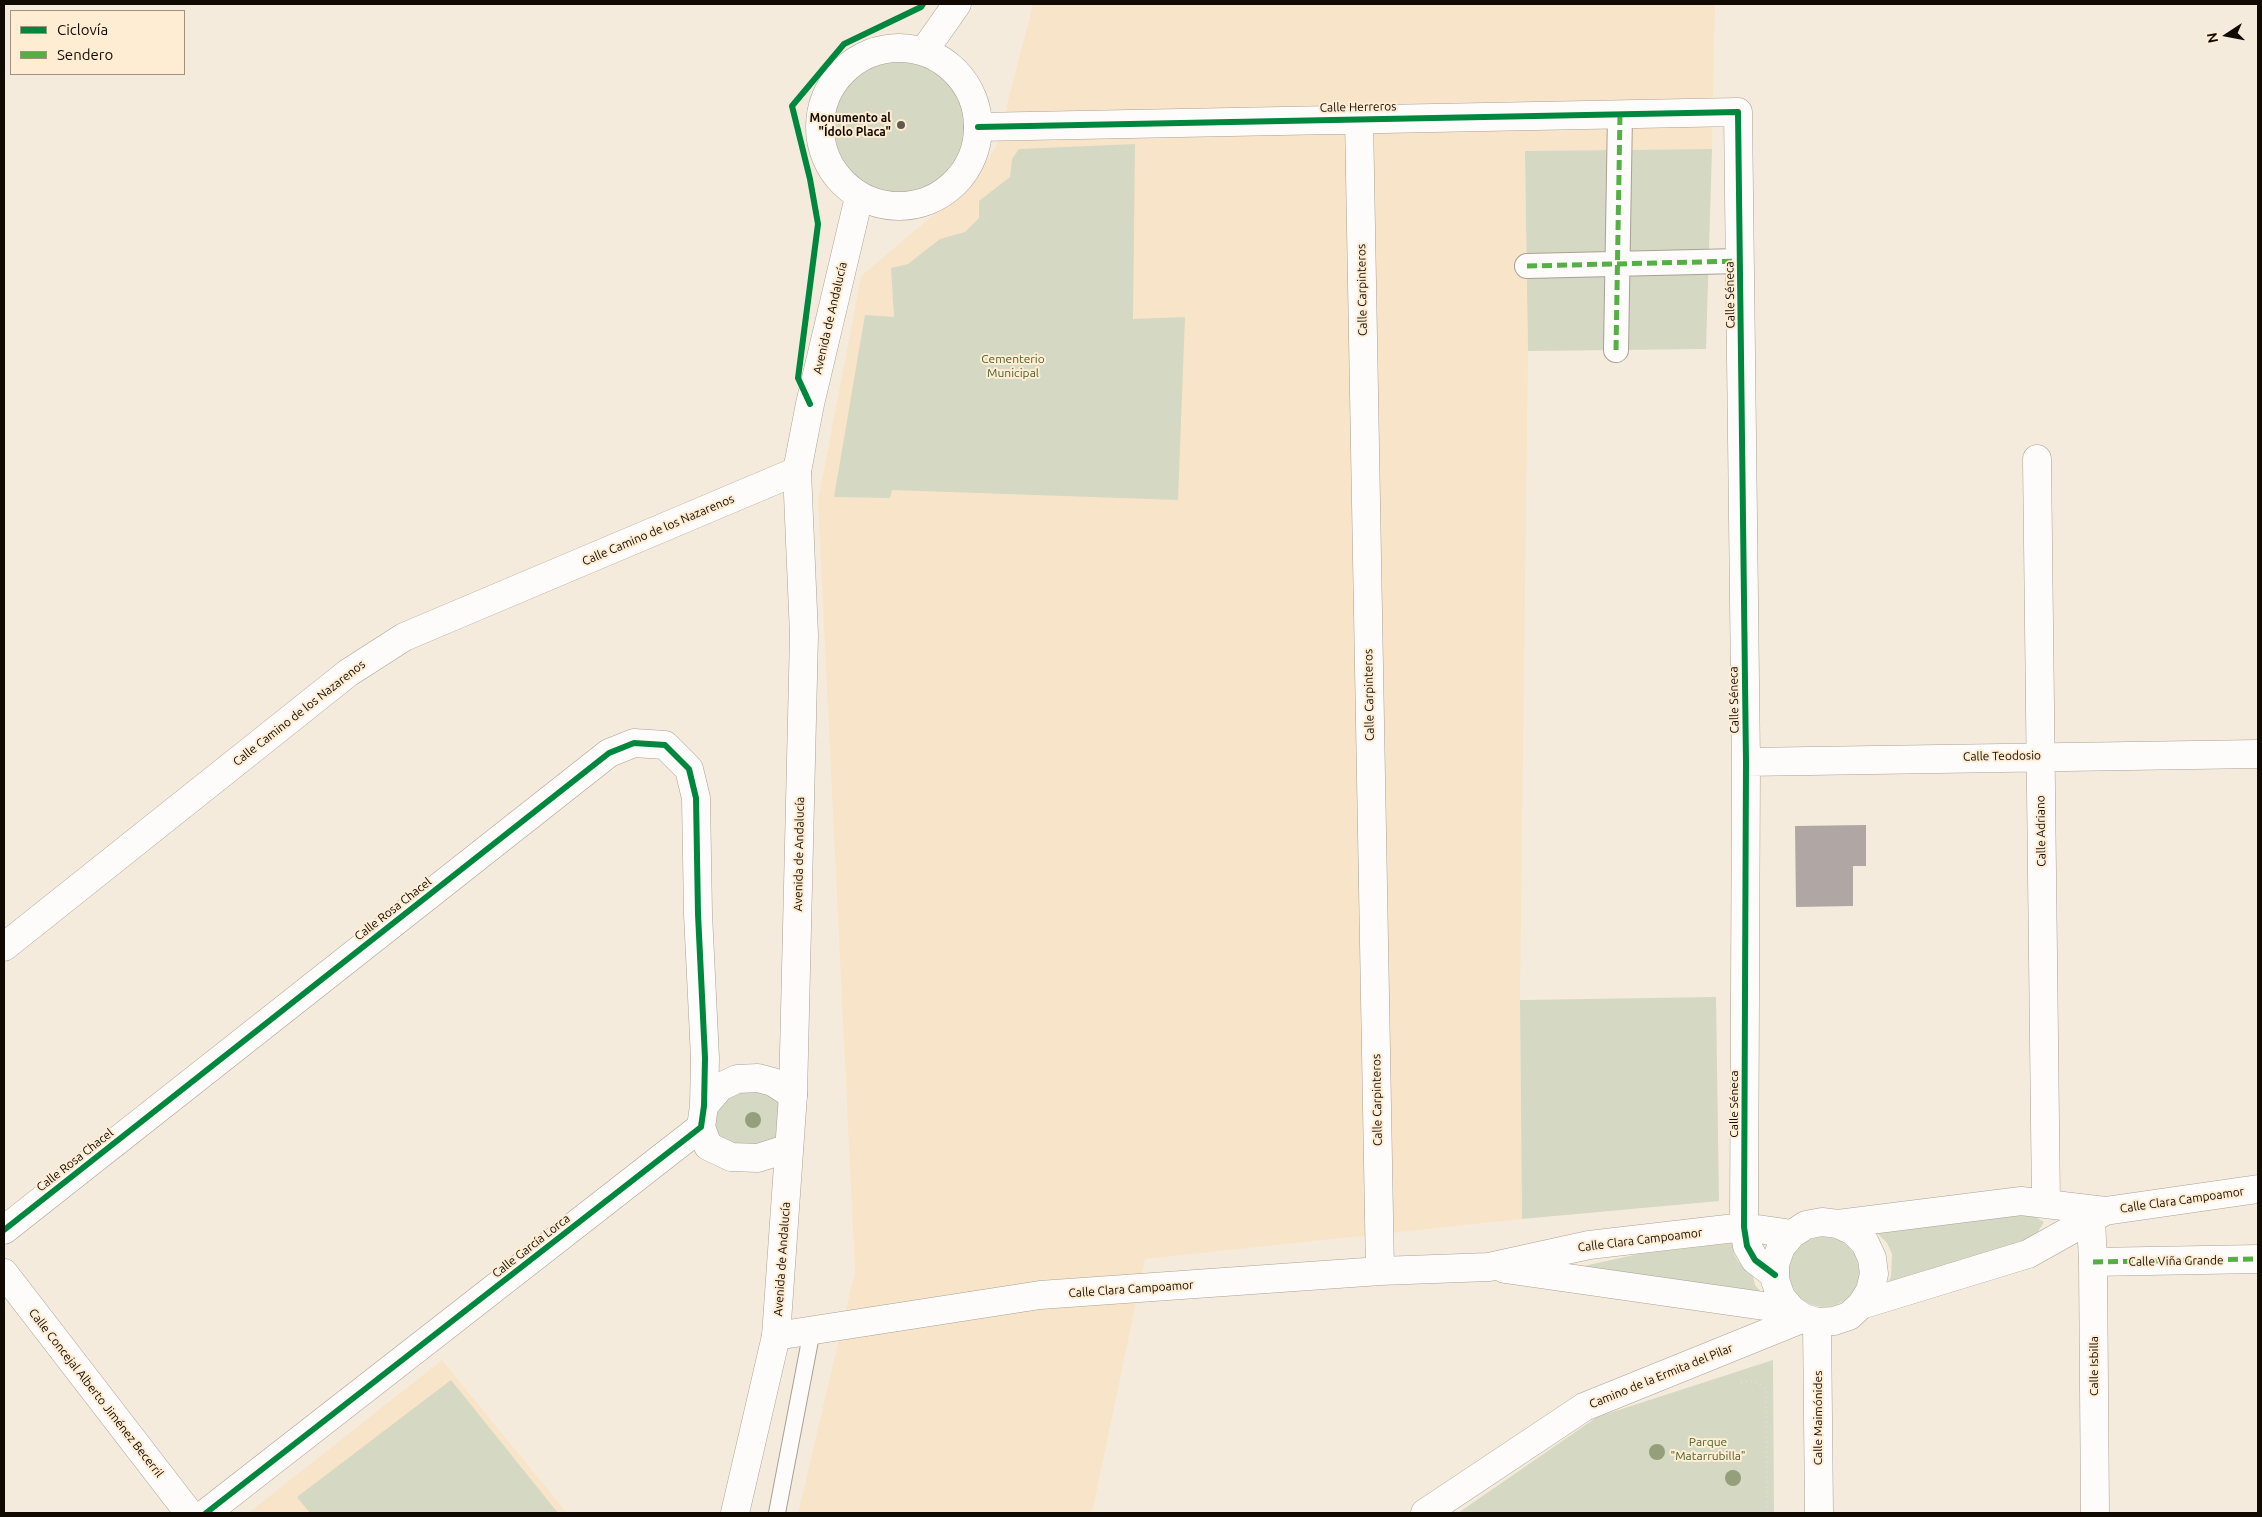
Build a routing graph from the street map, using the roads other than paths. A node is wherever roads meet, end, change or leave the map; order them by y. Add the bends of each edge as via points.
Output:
1 (957, 4) edge
2 (924, 51) junction
3 (1738, 112) joint
4 (1620, 114) junction
5 (1359, 118) junction
6 (978, 127) junction
7 (859, 197) junction
8 (1740, 260) junction
9 (1527, 266) dead end
10 (1616, 350) dead end
11 (2037, 459) dead end
12 (797, 471) junction
13 (2258, 754) edge
14 (2040, 756) junction
15 (1746, 762) junction
16 (4, 947) edge
17 (793, 1095) junction
18 (702, 1117) junction
19 (789, 1148) junction
20 (2258, 1189) edge
21 (2046, 1204) junction
22 (2098, 1215) junction
23 (1838, 1224) junction
24 (1744, 1227) junction
25 (4, 1230) edge
26 (1792, 1234) junction
27 (2258, 1259) edge
28 (2093, 1262) junction
29 (1489, 1266) junction
30 (1380, 1271) junction
31 (4, 1273) edge
32 (1775, 1275) junction
33 (1862, 1305) junction
34 (1804, 1316) junction
35 (812, 1330) junction
36 (776, 1336) junction
37 (189, 1513) edge
38 (206, 1513) edge
39 (735, 1513) edge
40 (776, 1513) edge
41 (1425, 1513) edge
42 (1818, 1513) edge
43 (2095, 1513) edge

1 - 2 street
2 - 6 street via 947,64 966,84 976,108
2 - 7 street via 898,48 873,52 850,64 832,83 822,107 819,133 826,158 839,180
3 - 4 street, Calle Herreros
3 - 8 street, Calle Séneca
4 - 5 street, Calle Herreros
4 - 10 street
5 - 6 street, Calle Herreros
5 - 30 street, Calle Carpinteros
6 - 7 street via 971,160 957,182 936,198 911,207 884,206
7 - 12 street, Avenida de Andalucía
8 - 9 street
8 - 15 street, Calle Séneca
11 - 14 street, Calle Adriano
12 - 16 street, Calle Camino de los Nazarenos via 404,637 348,673
12 - 17 street, Avenida de Andalucía via 804,635
13 - 14 street, Calle Teodosio
14 - 15 street, Calle Teodosio
14 - 21 street, Calle Adriano
15 - 24 street, Calle Séneca
17 - 18 street via 773,1082 758,1078 737,1079 720,1087
17 - 19 street, Avenida de Andalucía
18 - 19 street via 708,1146 731,1157 758,1158
18 - 25 street, Calle Rosa Chacel via 705,1058 696,798 689,769 666,745 634,743 609,753
18 - 38 street, Calle García Lorca
19 - 36 street, Avenida de Andalucía
20 - 22 street, Calle Clara Campoamor
21 - 22 street, Calle Clara Campoamor
21 - 23 street, Calle Clara Campoamor via 2020,1200
22 - 28 street, Calle Isbilla
22 - 33 street, Calle Clara Campoamor via 2028,1254
23 - 26 street via 1806,1225
23 - 33 street via 1853,1231 1865,1243 1872,1258 1874,1274
24 - 26 street, Calle Clara Campoamor
24 - 29 street, Calle Clara Campoamor via 1589,1244
24 - 32 street, Calle Séneca via 1747,1246 1755,1260
26 - 32 street via 1781,1247
27 - 28 street, Calle Viña Grande
28 - 43 street, Calle Isbilla
29 - 30 street, Calle Clara Campoamor
29 - 34 street, Calle Clara Campoamor
30 - 35 street, Calle Clara Campoamor via 1040,1295
31 - 37 street, Calle Concejal Alberto Jiménez Becerril
32 - 34 street via 1781,1297
33 - 34 street via 1849,1316 1834,1321
34 - 41 street, Camino de la Ermita del Pilar via 1584,1407
34 - 42 street, Calle Maimónides
35 - 36 street, Calle Clara Campoamor
35 - 40 lane
36 - 39 street, Avenida de Andalucía

